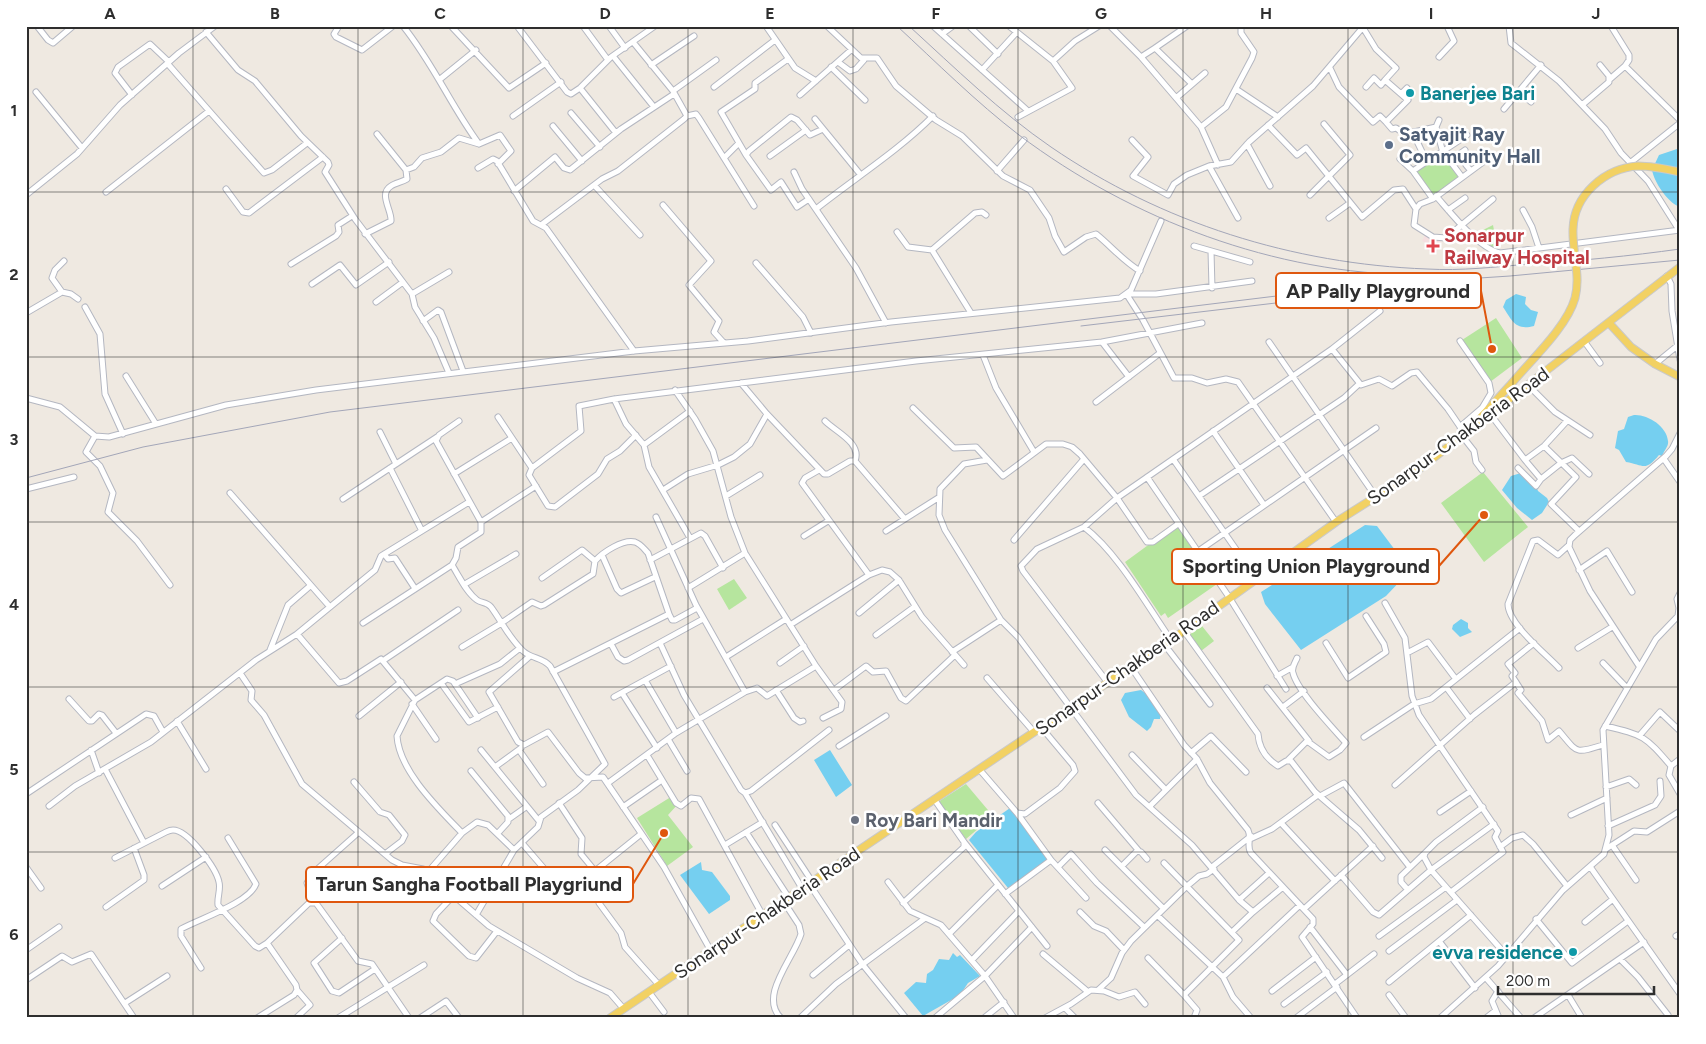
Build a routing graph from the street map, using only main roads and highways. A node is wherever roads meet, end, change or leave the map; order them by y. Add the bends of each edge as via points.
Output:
1 (1680, 172) edge
2 (1680, 267) edge
3 (1610, 323) junction
4 (1680, 377) edge
5 (1462, 432) junction
6 (614, 1017) edge

1 - 5 main road, bridge via 1646,166 1626,168 1608,175 1587,192 1573,224 1576,291 1572,306 1562,324 1485,414
2 - 3 main road, Sonarpur-Chakberia Road
3 - 4 main road via 1631,347
3 - 5 main road, Sonarpur-Chakberia Road via 1491,415
5 - 6 main road, Sonarpur-Chakberia Road via 1424,465 1336,522 1184,631

